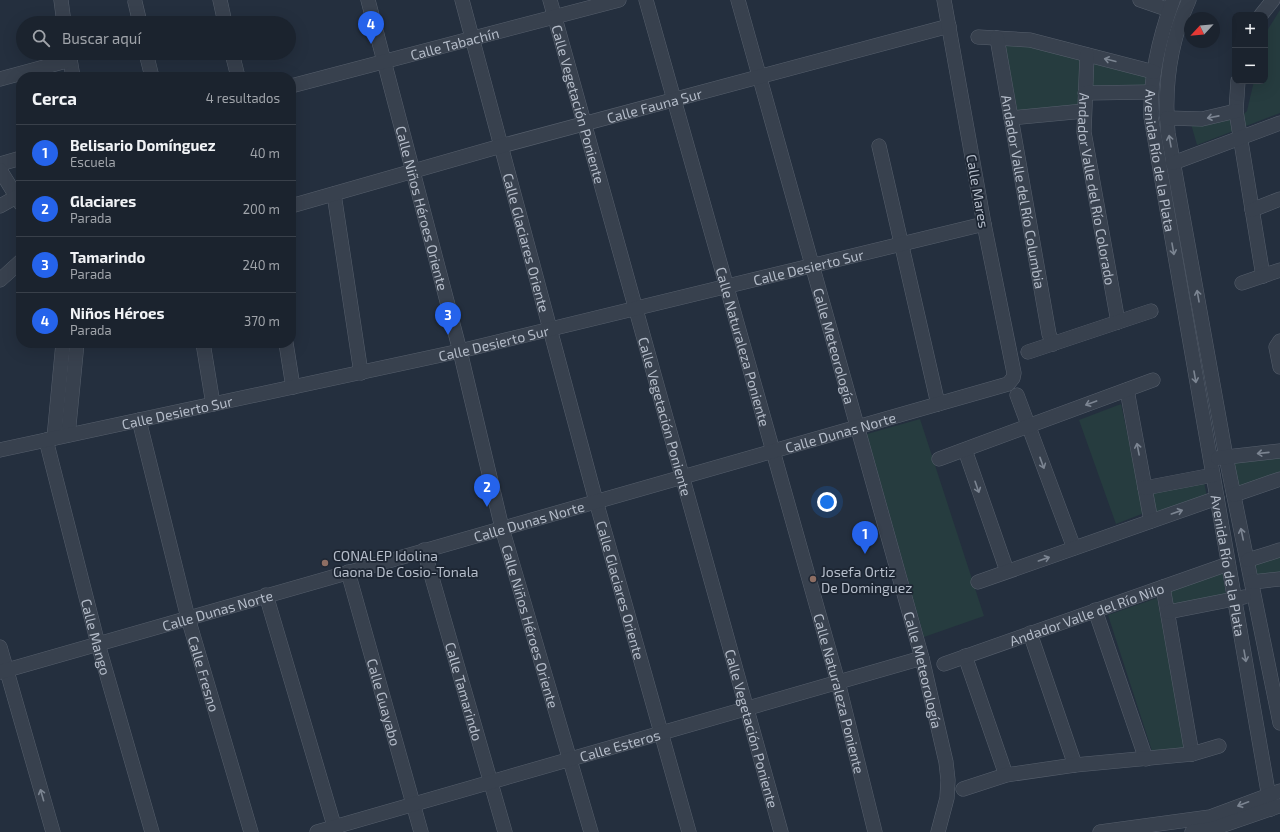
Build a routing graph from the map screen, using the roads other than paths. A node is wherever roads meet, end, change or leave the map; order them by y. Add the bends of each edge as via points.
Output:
1 (61, 0) edge
2 (220, 0) edge
3 (368, 0) edge
4 (462, 0) edge
5 (550, 0) edge
6 (619, 0) edge
7 (646, 0) edge
8 (738, 0) edge
9 (944, 0) edge
10 (1140, 0) edge
11 (1189, 0) edge
12 (1273, 0) edge
13 (135, 2) dead end
14 (1171, 5) edge
15 (1263, 12) edge
16 (63, 16) edge
17 (138, 16) edge
18 (223, 16) edge
19 (555, 16) junction
20 (949, 26) junction
21 (978, 37) dead end
22 (472, 38) junction
23 (997, 38) junction
24 (1157, 52) junction
25 (1087, 55) junction
26 (1172, 55) junction
27 (58, 60) edge
28 (71, 60) edge
29 (148, 60) edge
30 (234, 60) edge
31 (384, 61) junction
32 (21, 72) edge
33 (72, 72) edge
34 (151, 72) edge
35 (237, 72) edge
36 (1154, 72) junction
37 (16, 74) edge
38 (760, 77) junction
39 (0, 79) edge
40 (1238, 84) edge
41 (296, 85) edge
42 (1085, 94) junction
43 (1151, 96) junction
44 (674, 100) junction
45 (1167, 102) junction
46 (1084, 111) junction
47 (1236, 111) junction
48 (1011, 118) junction
49 (1167, 118) junction
50 (1280, 123) edge
51 (584, 124) junction
52 (1240, 138) junction
53 (501, 146) junction
54 (879, 146) dead end
55 (16, 159) edge
56 (1173, 163) junction
57 (0, 164) edge
58 (0, 170) edge
59 (412, 171) junction
60 (334, 194) junction
61 (16, 195) edge
62 (1280, 199) edge
63 (16, 201) edge
64 (296, 205) edge
65 (0, 206) edge
66 (1252, 210) junction
67 (984, 224) junction
68 (903, 244) junction
69 (16, 266) edge
70 (812, 266) junction
71 (1280, 270) edge
72 (1262, 276) junction
73 (0, 280) edge
74 (1242, 283) dead end
75 (727, 287) junction
76 (636, 309) junction
77 (1151, 311) dead end
78 (1202, 320) junction
79 (1118, 322) junction
80 (1186, 323) junction
81 (550, 330) junction
82 (1280, 341) edge
83 (1053, 344) junction
84 (63, 348) edge
85 (76, 348) edge
86 (204, 348) edge
87 (287, 348) edge
88 (460, 351) junction
89 (1028, 352) dead end
90 (1280, 367) edge
91 (361, 373) junction
92 (1153, 380) dead end
93 (1011, 381) joint
94 (293, 387) junction
95 (1127, 390) junction
96 (1017, 395) dead end
97 (213, 404) junction
98 (938, 404) junction
99 (139, 420) junction
100 (857, 426) junction
101 (1029, 426) junction
102 (56, 438) junction
103 (0, 450) edge
104 (773, 450) junction
105 (964, 450) junction
106 (1280, 451) edge
107 (1226, 457) junction
108 (939, 459) dead end
109 (1210, 459) junction
110 (1213, 475) junction
111 (682, 476) junction
112 (1280, 479) edge
113 (1145, 488) junction
114 (1234, 495) junction
115 (1217, 498) junction
116 (596, 501) junction
117 (1151, 521) junction
118 (502, 528) junction
119 (1074, 548) junction
120 (424, 550) junction
121 (1280, 550) edge
122 (1248, 560) junction
123 (1228, 564) junction
124 (1007, 571) junction
125 (348, 572) junction
126 (1280, 579) edge
127 (978, 582) dead end
128 (1163, 587) junction
129 (1254, 588) junction
130 (266, 595) junction
131 (1235, 598) junction
132 (1096, 610) junction
133 (1168, 612) junction
134 (188, 618) junction
135 (1030, 633) junction
136 (98, 644) junction
137 (0, 647) edge
138 (965, 656) junction
139 (922, 658) junction
140 (944, 664) dead end
141 (3, 671) edge
142 (838, 682) junction
143 (747, 709) junction
144 (1280, 724) edge
145 (661, 734) junction
146 (1220, 746) dead end
147 (1192, 754) junction
148 (1146, 759) junction
149 (570, 760) junction
150 (1075, 765) junction
151 (1006, 775) junction
152 (490, 782) junction
153 (963, 789) dead end
154 (1274, 793) edge
155 (413, 804) junction
156 (1276, 807) edge
157 (1233, 827) edge
158 (335, 830) edge
159 (53, 832) edge
160 (152, 832) edge
161 (251, 832) edge
162 (317, 832) edge
163 (421, 832) edge
164 (505, 832) edge
165 (591, 832) edge
166 (688, 832) edge
167 (781, 832) edge
168 (876, 832) edge
169 (938, 832) edge
170 (1100, 832) edge
171 (1192, 832) edge

1 - 16 street
2 - 18 street
3 - 31 street, Calle Niños Héroes Oriente
4 - 22 street, Calle Glaciares Oriente
5 - 19 street, Calle Vegetación Poniente
6 - 19 street, Calle Tabachín
7 - 44 street, Calle Naturaleza Poniente
8 - 38 street, Calle Meteorología
9 - 20 street, Calle Mares
10 - 14 street
11 - 26 street, Avenida Río de la Plata via 1180,22
12 - 15 street
13 - 17 street
14 - 24 street, Avenida Río de la Plata
19 - 22 street, Calle Tabachín
19 - 51 street, Calle Vegetación Poniente
20 - 38 street, Calle Fauna Sur
20 - 67 street, Calle Mares
21 - 23 street
22 - 31 street, Calle Tabachín
22 - 53 street, Calle Glaciares Oriente
23 - 25 street via 1030,40
23 - 48 street, Andador Valle del Río Columbia
24 - 26 street
24 - 36 street, Avenida Río de la Plata
36 -> 25 street
25 - 42 street, Andador Valle del Río Colorado
26 - 45 street, Avenida Río de la Plata via 1168,72
27 - 32 street
28 - 33 street
29 - 34 street
30 - 35 street
31 - 41 street, Calle Tabachín
31 - 59 street, Calle Niños Héroes Oriente
36 - 43 street, Avenida Río de la Plata
37 - 39 street
38 - 44 street, Calle Fauna Sur
38 - 70 street, Calle Meteorología
40 - 47 street
42 - 43 street
42 - 46 street, Andador Valle del Río Colorado
43 - 45 street
43 -> 80 street, Avenida Río de la Plata via 1154,136
44 - 51 street, Calle Fauna Sur
44 - 75 street, Calle Naturaleza Poniente
45 - 49 street, Avenida Río de la Plata
46 - 48 street
46 - 79 street, Andador Valle del Río Colorado via 1084,132
47 -> 49 street via 1202,119
47 - 52 street
48 - 83 street, Andador Valle del Río Columbia via 1049,334
56 -> 49 street, Avenida Río de la Plata
50 - 52 street
51 - 53 street, Calle Fauna Sur
51 - 76 street, Calle Vegetación Poniente
52 - 56 street
52 - 66 street
53 - 59 street, Calle Fauna Sur
53 - 81 street, Calle Glaciares Oriente
54 - 68 street
55 - 57 street
78 -> 56 street, Avenida Río de la Plata
58 - 61 street
59 - 60 street, Calle Fauna Sur
59 - 88 street, Calle Niños Héroes Oriente
60 - 64 street, Calle Fauna Sur
60 - 91 street
62 - 66 street
63 - 65 street
66 - 72 street
67 - 68 street, Calle Desierto Sur
67 - 93 street, Calle Mares via 1014,373
68 - 70 street, Calle Desierto Sur
68 - 98 street
69 - 73 street
70 - 75 street, Calle Desierto Sur
70 - 100 street, Calle Meteorología
71 - 72 street
72 - 74 street
75 - 76 street, Calle Desierto Sur
75 - 104 street, Calle Naturaleza Poniente
76 - 81 street, Calle Desierto Sur
76 - 111 street, Calle Vegetación Poniente
77 - 79 street
78 - 80 street
78 - 107 street, Avenida Río de la Plata
79 - 83 street
80 -> 109 street, Avenida Río de la Plata
81 - 88 street, Calle Desierto Sur
81 - 116 street, Calle Glaciares Oriente
82 - 90 street via 1276,352
83 - 89 street
84 - 102 street
85 - 102 street
86 - 97 street
87 - 94 street
88 - 91 street, Calle Desierto Sur
88 - 118 street, Calle Niños Héroes Oriente
91 - 94 street, Calle Desierto Sur
92 - 95 street
93 - 98 street, Calle Dunas Norte via 1006,386
94 - 97 street, Calle Desierto Sur
95 -> 101 street
113 -> 95 street
96 - 101 street
97 - 99 street, Calle Desierto Sur
98 - 100 street, Calle Dunas Norte
99 - 102 street, Calle Desierto Sur
99 - 134 street, Calle Fresno
100 - 104 street, Calle Dunas Norte
100 - 139 street, Calle Meteorología
101 - 105 street
101 -> 119 street
102 - 103 street, Calle Desierto Sur
102 - 136 street, Calle Mango
104 - 111 street, Calle Dunas Norte
104 - 142 street, Calle Naturaleza Poniente
105 - 108 street
105 -> 124 street
106 -> 107 street
107 - 109 street
107 - 114 street, Avenida Río de la Plata
109 - 110 street, Avenida Río de la Plata
110 - 113 street
110 - 115 street, Avenida Río de la Plata
111 - 116 street, Calle Dunas Norte
111 - 143 street, Calle Vegetación Poniente
112 - 114 street
113 - 117 street
122 -> 114 street, Avenida Río de la Plata
117 -> 115 street
115 - 123 street, Avenida Río de la Plata
116 - 118 street, Calle Dunas Norte
116 - 145 street, Calle Glaciares Oriente
117 - 119 street
118 - 120 street, Calle Dunas Norte
118 - 149 street, Calle Niños Héroes Oriente
124 -> 119 street
120 - 125 street, Calle Dunas Norte
120 - 152 street, Calle Tamarindo
121 - 122 street
122 - 129 street, Avenida Río de la Plata
123 - 128 street, Andador Valle del Río Nilo
123 - 131 street, Avenida Río de la Plata
124 - 127 street
125 - 130 street, Calle Dunas Norte
125 - 155 street, Calle Guayabo
126 - 129 street
128 - 132 street, Andador Valle del Río Nilo
128 - 133 street
129 - 131 street
129 - 144 street, Avenida Río de la Plata
130 - 134 street, Calle Dunas Norte
130 - 158 street
131 - 133 street
131 -> 154 street, Avenida Río de la Plata
132 - 135 street, Andador Valle del Río Nilo
132 - 148 street
133 - 147 street
134 - 136 street, Calle Dunas Norte
134 - 161 street, Calle Fresno
135 - 138 street, Andador Valle del Río Nilo
135 - 150 street
136 - 141 street, Calle Dunas Norte
136 - 160 street, Calle Mango
137 - 141 street
138 - 140 street, Andador Valle del Río Nilo
138 - 151 street
139 - 142 street, Calle Esteros
139 - 169 street, Calle Meteorología via 948,780 947,798
159 -> 141 street
142 - 143 street, Calle Esteros
142 - 168 street, Calle Naturaleza Poniente
143 - 145 street, Calle Esteros
143 - 167 street, Calle Vegetación Poniente
145 - 149 street, Calle Esteros
145 - 166 street, Calle Glaciares Oriente
146 - 147 street
147 - 148 street
148 - 150 street
149 - 152 street, Calle Esteros
149 - 165 street, Calle Niños Héroes Oriente
150 - 151 street
151 - 153 street
152 - 155 street, Calle Esteros
152 - 164 street, Calle Tamarindo
154 - 156 street, Avenida Río de la Plata
154 -> 170 street via 1210,817
155 - 158 street, Calle Esteros
155 - 163 street, Calle Guayabo
156 - 157 street
157 - 171 street
158 - 162 street, Calle Esteros

